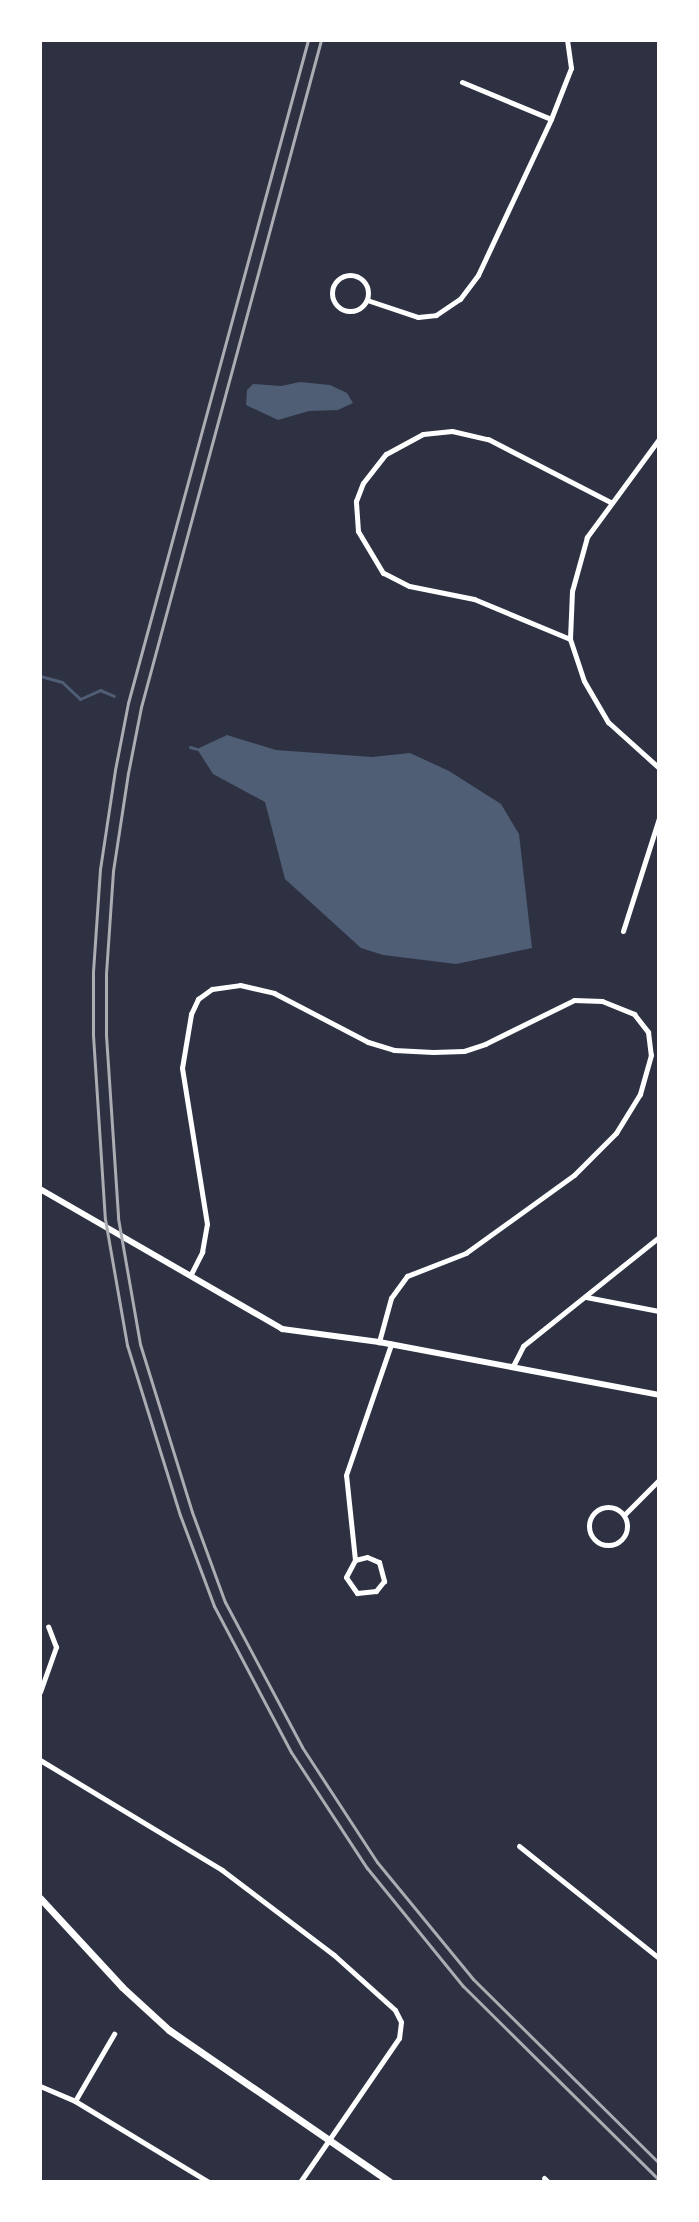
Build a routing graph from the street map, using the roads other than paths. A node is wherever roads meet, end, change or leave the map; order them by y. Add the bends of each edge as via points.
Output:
1 (567, 40) edge
2 (462, 82) dead end
3 (551, 119) junction
4 (367, 300) junction
5 (659, 439) edge
6 (610, 502) junction
7 (570, 639) junction
8 (659, 768) edge
9 (659, 818) edge
10 (623, 931) dead end
11 (40, 1189) edge
12 (659, 1237) edge
13 (191, 1274) junction
14 (585, 1297) junction
15 (659, 1311) edge
16 (379, 1342) junction
17 (391, 1344) junction
18 (513, 1366) junction
19 (659, 1395) edge
20 (659, 1480) edge
21 (624, 1515) junction
22 (355, 1560) junction
23 (48, 1626) dead end
24 (40, 1692) edge
25 (40, 1760) edge
26 (519, 1846) dead end
27 (40, 1898) edge
28 (659, 1958) edge
29 (114, 2034) dead end
30 (40, 2086) edge
31 (75, 2101) junction
32 (327, 2140) junction
33 (209, 2182) edge
34 (300, 2182) edge
35 (390, 2182) edge

1 - 3 street via 571,68
2 - 3 street
3 - 4 street via 478,275 460,299 436,315 418,317
4 - 4 street via 367,286 357,276 343,276 334,286 334,300 343,309 357,310
5 - 6 street
6 - 7 street via 587,537 578,563
6 - 7 street via 488,439 452,431 423,434 393,449 374,467 356,501 358,531 383,573 409,586 474,599
7 - 8 street via 584,681 608,722
9 - 10 street
11 - 13 street
12 - 14 street
13 - 16 street via 282,1329
13 - 16 street via 207,1224 182,1068 191,1014 198,999 212,989 240,985 274,993 394,1050 464,1051 574,1000 614,1003 634,1014 648,1032 651,1055 640,1094 616,1133 574,1175 466,1253 407,1276 391,1298
14 - 15 street
14 - 18 street via 523,1346
16 - 17 street
17 - 18 street
17 - 22 street via 346,1475
18 - 19 street
20 - 21 street
21 - 21 street via 606,1507 595,1513 589,1525 593,1538 604,1545 617,1544 626,1534
22 - 22 street via 379,1562 384,1581 376,1591 363,1595 352,1589 346,1577
23 - 24 street via 56,1647
25 - 32 street via 222,1870 334,1955 395,2010 401,2022 399,2038
26 - 28 street
27 - 32 main road via 169,2030
29 - 31 street
30 - 31 street
31 - 33 street
32 - 34 street
32 - 35 main road

